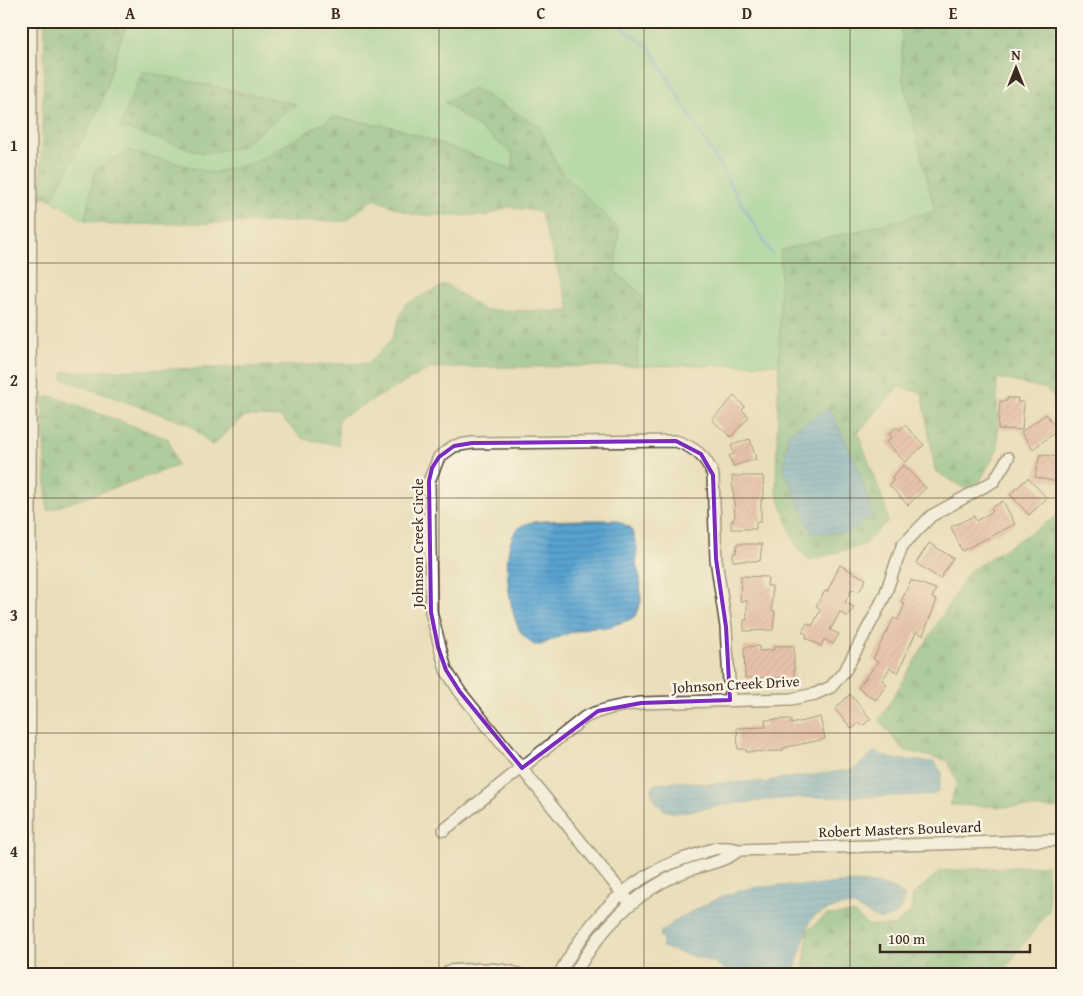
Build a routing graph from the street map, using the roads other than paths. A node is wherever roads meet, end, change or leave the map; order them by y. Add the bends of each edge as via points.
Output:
1 (31, 21) edge
2 (1008, 458) dead end
3 (26, 674) edge
4 (730, 700) junction
5 (522, 768) junction
6 (444, 830) dead end
7 (1062, 840) edge
8 (739, 850) junction
9 (623, 893) junction
10 (632, 904) junction
11 (449, 971) dead end
12 (29, 975) edge
13 (521, 975) edge
14 (559, 975) edge
15 (574, 975) edge

1 - 3 street
2 - 4 street, Johnson Creek Drive via 994,481 931,516 902,546 876,613 846,669 831,687 791,699
3 - 12 street
4 - 5 street, Johnson Creek Drive via 617,705 598,711 585,717
4 - 5 street, Johnson Creek Circle via 726,627 716,560 713,475 705,450 676,442 454,446 439,457 429,481 432,612 438,646 446,670 460,692
5 - 6 street, Johnson Creek Drive
5 - 9 street, Johnson Creek Circle
7 - 8 street, Robert Masters Boulevard
8 - 9 street, Robert Masters Boulevard via 724,846 680,859 658,868
8 - 10 street, Robert Masters Boulevard via 729,858 684,872
9 - 10 street, Johnson Creek Circle
9 - 14 street, Robert Masters Boulevard via 586,930
10 - 15 street, Robert Masters Boulevard via 599,935
11 - 13 street via 491,968 507,969

